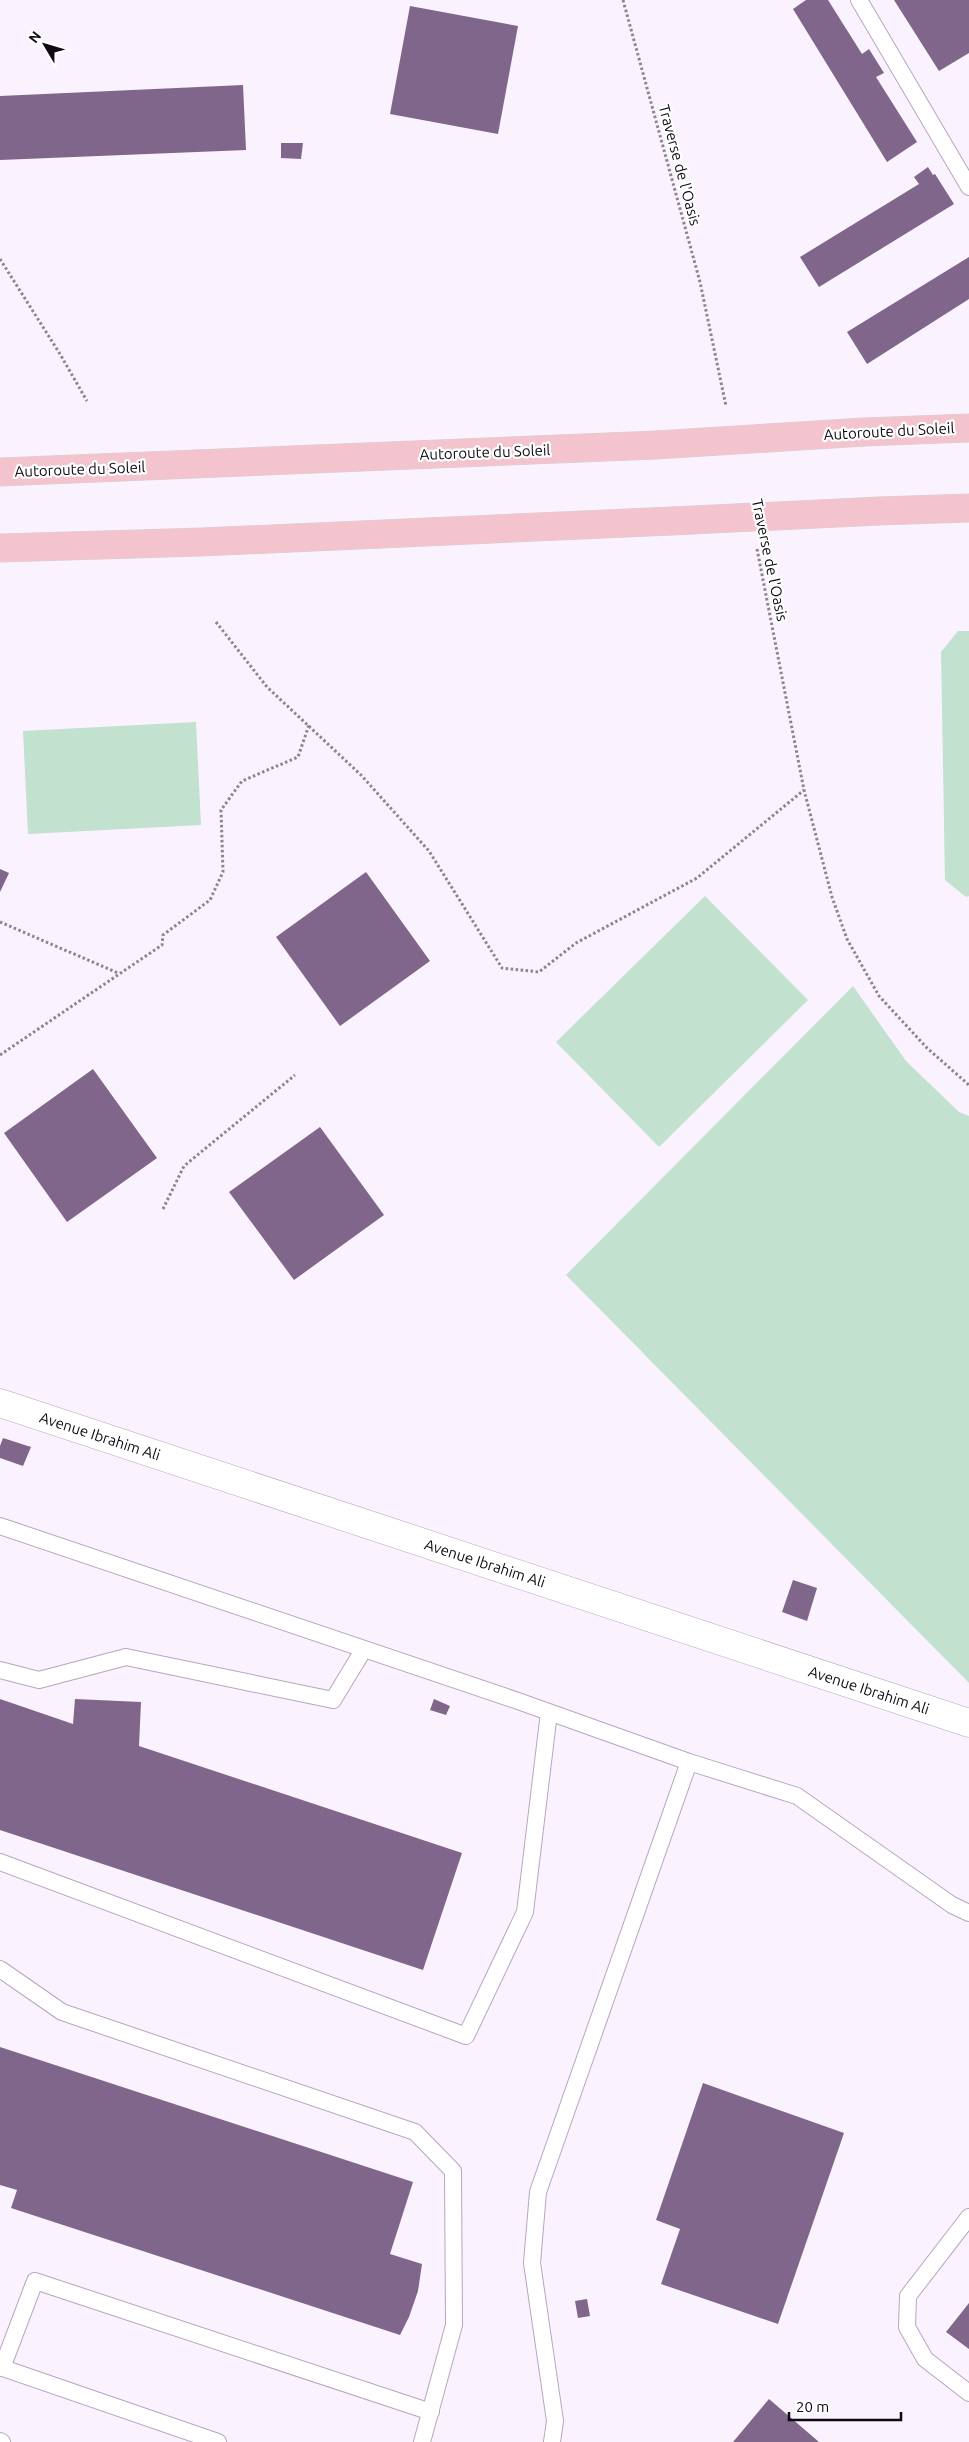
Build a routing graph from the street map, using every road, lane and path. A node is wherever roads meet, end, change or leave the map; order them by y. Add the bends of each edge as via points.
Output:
1 (624, 0) edge
2 (859, 0) edge
3 (969, 187) edge
4 (0, 259) edge
5 (87, 401) dead end
6 (727, 407) dead end
7 (969, 428) edge
8 (0, 472) edge
9 (969, 508) edge
10 (755, 543) dead end
11 (0, 548) edge
12 (216, 622) dead end
13 (310, 725) junction
14 (804, 790) junction
15 (0, 922) edge
16 (118, 973) junction
17 (0, 1055) edge
18 (295, 1075) dead end
19 (969, 1085) edge
20 (163, 1209) dead end
21 (0, 1403) edge
22 (0, 1526) edge
23 (364, 1649) junction
24 (0, 1670) edge
25 (549, 1712) junction
26 (969, 1723) edge
27 (689, 1762) junction
28 (0, 1862) edge
29 (969, 1913) edge
30 (0, 1968) edge
31 (969, 2217) edge
32 (1, 2368) edge
33 (969, 2393) edge
34 (431, 2412) junction
35 (218, 2442) edge
36 (422, 2442) edge
37 (552, 2442) edge

1 - 6 path, Traverse de l'Oasis via 700,282
2 - 3 lane
4 - 5 path
7 - 8 highway, Autoroute du Soleil, bridge via 656,446
9 - 11 highway, bridge via 212,542
10 - 14 path, Traverse de l'Oasis
12 - 13 path via 267,687
13 - 14 path via 430,851 502,968 538,972 576,943 697,878
13 - 16 path via 298,757 242,781 221,810 223,872 210,900 164,935 162,946
14 - 19 path, Traverse de l'Oasis via 832,897 847,939 880,996 927,1048
15 - 16 path
16 - 17 path
18 - 20 path via 184,1166
21 - 26 street, Avenue Ibrahim Ali
22 - 23 lane
23 - 24 lane via 333,1700 126,1657 39,1680
23 - 25 lane
25 - 27 lane
25 - 28 lane via 525,1912 466,2036
27 - 29 lane via 797,1796 952,1905
27 - 37 lane via 538,2192 532,2263 555,2421
30 - 34 lane via 62,2012 415,2132 453,2171 454,2325
31 - 33 lane via 908,2296 907,2328 925,2359
32 - 34 lane via 35,2280
32 - 35 lane
34 - 36 lane

